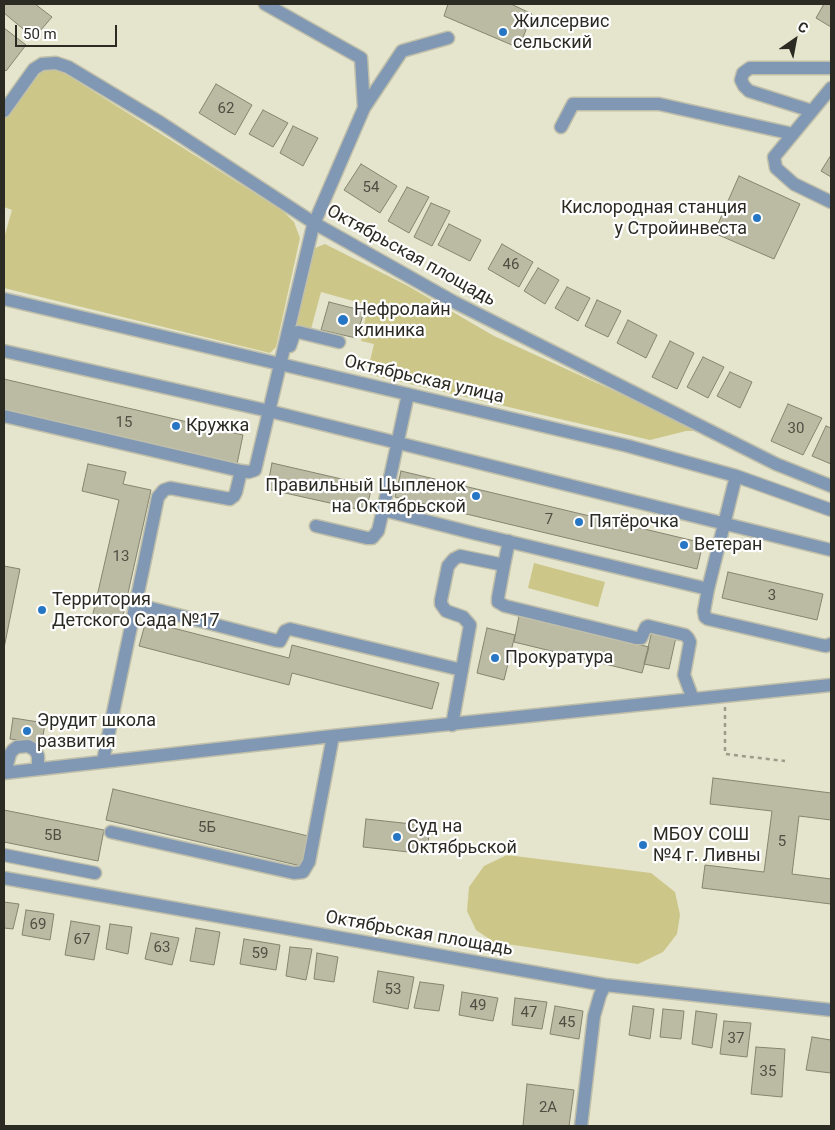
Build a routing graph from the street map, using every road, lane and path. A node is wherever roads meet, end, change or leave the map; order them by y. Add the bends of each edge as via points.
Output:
1 (265, 4) edge
2 (448, 38) dead end
3 (831, 68) edge
4 (831, 88) edge
5 (364, 108) junction
6 (4, 111) edge
7 (812, 111) junction
8 (561, 127) dead end
9 (793, 134) junction
10 (831, 202) edge
11 (314, 223) junction
12 (4, 299) edge
13 (339, 342) dead end
14 (4, 351) edge
15 (282, 365) junction
16 (408, 394) junction
17 (269, 411) junction
18 (4, 416) edge
19 (398, 443) junction
20 (241, 471) junction
21 (736, 476) junction
22 (831, 486) edge
23 (383, 510) junction
24 (831, 510) edge
25 (725, 523) junction
26 (316, 526) dead end
27 (509, 542) junction
28 (831, 550) edge
29 (504, 565) junction
30 (708, 589) junction
31 (135, 604) junction
32 (831, 644) edge
33 (462, 670) junction
34 (831, 685) edge
35 (725, 696) junction
36 (693, 700) junction
37 (452, 724) junction
38 (333, 736) junction
39 (103, 761) junction
40 (785, 761) dead end
41 (38, 769) junction
42 (4, 773) edge
43 (111, 832) dead end
44 (4, 855) edge
45 (94, 873) dead end
46 (4, 878) edge
47 (605, 985) junction
48 (831, 1010) edge
49 (581, 1126) edge

1 - 5 street via 361,58
2 - 5 street via 402,51
3 - 7 street via 750,68 743,73 741,80 749,90
4 - 7 street
5 - 11 street
6 - 11 street, Октябрьская площадь via 34,69 42,64 56,63 68,67 161,123
7 - 9 street
8 - 9 street via 573,104 659,104
9 - 10 street via 774,157 776,168 794,184
11 - 15 street
11 - 22 street, Октябрьская площадь via 454,302 776,464
12 - 15 street, Октябрьская улица
13 - 15 street via 296,333
14 - 17 street
15 - 16 street, Октябрьская улица
15 - 17 street
16 - 19 street
16 - 21 street, Октябрьская улица via 628,446
17 - 19 street
17 - 20 street via 255,470
18 - 20 street
19 - 23 street
19 - 25 street
20 - 31 street via 236,492 230,499 174,488 160,494
21 - 24 street, Октябрьская улица
21 - 25 street
23 - 26 street via 378,532 372,538
23 - 27 street
25 - 28 street
25 - 30 street
27 - 29 street
27 - 30 street
29 - 33 street via 463,556 454,559 447,569 441,604 446,611 463,617 470,625
29 - 36 street via 498,602 505,606 639,638 648,626 687,637 690,642 684,675
30 - 32 street via 704,611 708,619 826,646
31 - 33 street via 274,640 280,641 285,631 290,629
31 - 39 street
33 - 37 street
34 - 35 street
35 - 36 street
35 - 40 path via 724,754
36 - 37 street
37 - 38 street
38 - 39 street
38 - 43 street via 309,862 303,872 294,873
39 - 41 street
41 - 42 street
41 - 42 street via 35,750 28,746 18,747 10,754
44 - 45 street
46 - 47 street, Октябрьская площадь
47 - 48 street, Октябрьская площадь
47 - 49 street via 594,1016

